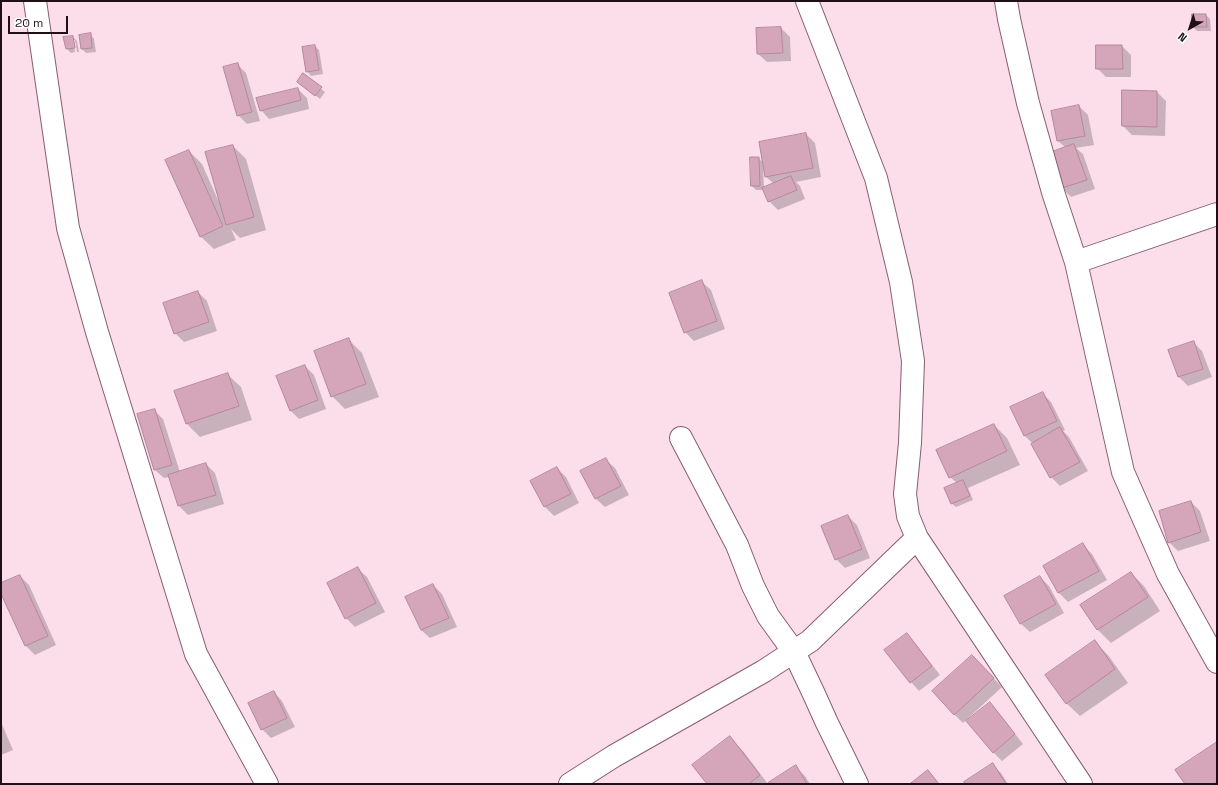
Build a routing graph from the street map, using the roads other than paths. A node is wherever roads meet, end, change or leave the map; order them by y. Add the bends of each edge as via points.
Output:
1 (35, 1) edge
2 (808, 1) edge
3 (1006, 1) edge
4 (1217, 214) edge
5 (1076, 262) junction
6 (681, 438) dead end
7 (917, 538) junction
8 (794, 652) junction
9 (1217, 662) edge
10 (267, 784) edge
11 (570, 784) edge
12 (857, 784) edge
13 (1081, 784) edge

1 - 10 street via 68,228 97,332 196,654
2 - 7 street via 876,178 901,282 913,361 906,494 908,516
3 - 5 street via 1028,103 1052,192
4 - 5 street
5 - 9 street via 1123,472 1168,574
6 - 8 street via 737,545 768,616
7 - 8 street via 810,641
7 - 13 street
8 - 11 street
8 - 12 street

